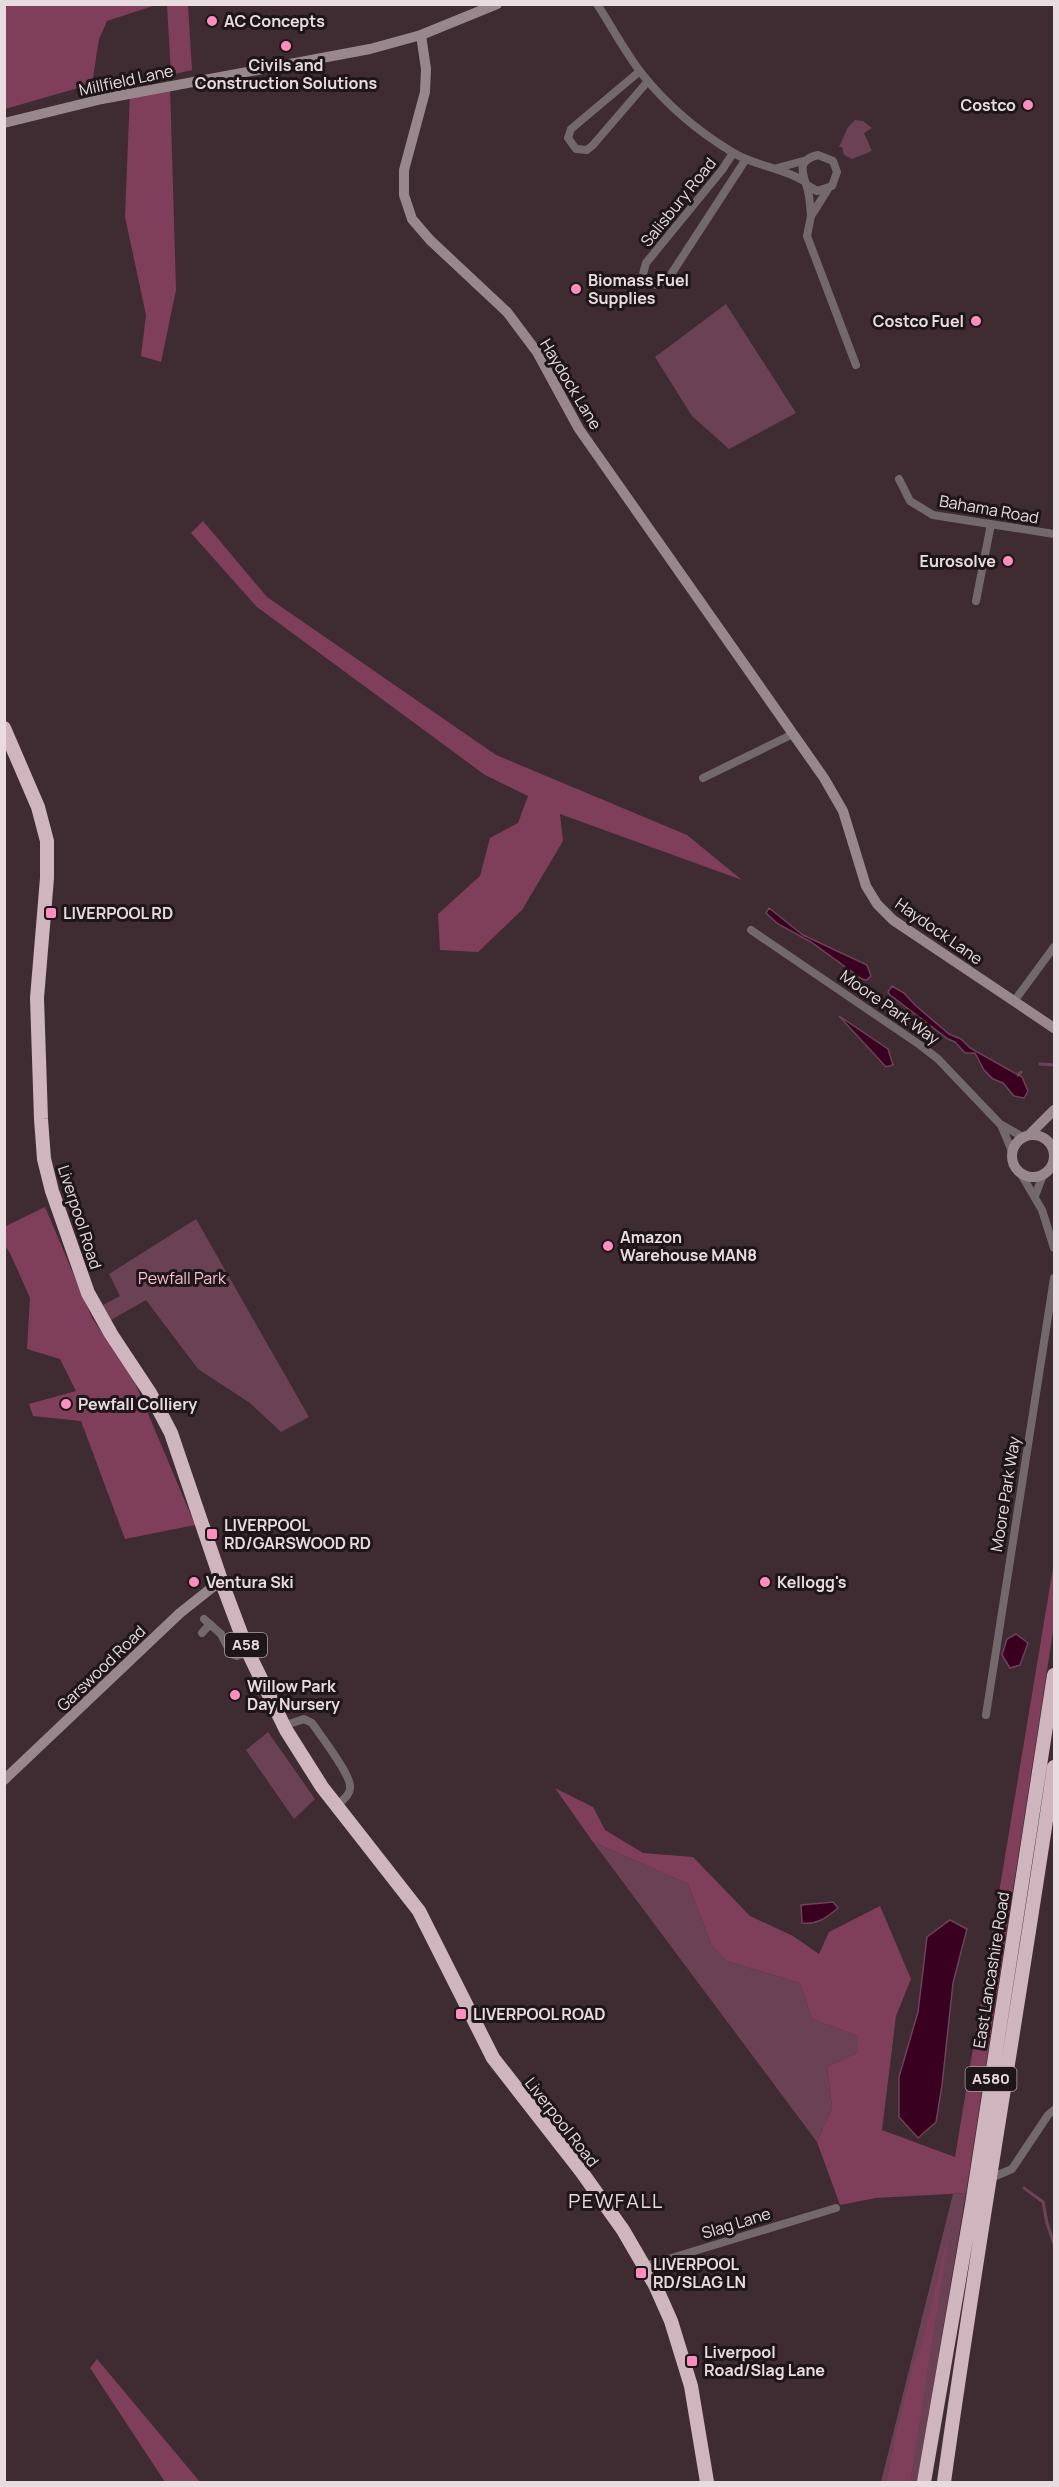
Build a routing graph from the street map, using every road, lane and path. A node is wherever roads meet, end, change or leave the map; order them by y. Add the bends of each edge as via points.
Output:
1 (497, 4) edge
2 (597, 4) edge
3 (421, 35) junction
4 (640, 71) junction
5 (648, 81) junction
6 (4, 123) edge
7 (733, 153) junction
8 (746, 159) junction
9 (807, 160) junction
10 (777, 168) junction
11 (805, 183) junction
12 (828, 189) junction
13 (811, 216) junction
14 (856, 365) dead end
15 (899, 479) dead end
16 (991, 524) junction
17 (1054, 534) edge
18 (976, 601) dead end
19 (4, 728) edge
20 (794, 734) junction
21 (703, 777) dead end
22 (751, 930) dead end
23 (1054, 947) edge
24 (1015, 1000) junction
25 (1054, 1028) edge
26 (1052, 1113) edge
27 (1000, 1124) junction
28 (1026, 1136) junction
29 (1049, 1142) edge
30 (1012, 1151) junction
31 (1049, 1171) edge
32 (1022, 1174) junction
33 (1035, 1196) junction
34 (1054, 1248) edge
35 (1054, 1278) edge
36 (222, 1583) junction
37 (202, 1633) dead end
38 (248, 1652) junction
39 (1054, 1675) edge
40 (986, 1715) dead end
41 (284, 1726) junction
42 (1054, 1767) edge
43 (4, 1780) edge
44 (337, 1806) junction
45 (1054, 2110) edge
46 (990, 2184) junction
47 (974, 2188) junction
48 (836, 2208) dead end
49 (645, 2266) junction
50 (707, 2482) edge
51 (924, 2482) edge
52 (944, 2482) edge

1 - 3 street, Millfield Lane
2 - 4 street
3 - 6 street, Millfield Lane via 370,49 102,99
3 - 20 street, Haydock Lane via 425,92 404,170 404,195 412,219 507,312 537,352 579,429
4 - 5 street
4 - 5 street via 571,129 568,138 576,149 587,150 593,145
5 - 7 street via 697,128
7 - 8 street
7 - 8 street, Salisbury Road via 646,263 643,274 651,283 656,285 668,279
8 - 10 street
9 - 10 street
9 - 11 street via 802,170
9 - 12 street via 824,156 834,162 837,178
10 - 11 street
11 - 12 street via 817,191
11 - 13 street
12 - 13 street
13 - 14 street via 808,242
15 - 16 street, Bahama Road via 910,501 933,515
16 - 17 street, Bahama Road
16 - 18 street
19 - 36 highway, Liverpool Road / A58 via 38,807 47,842 37,1009 40,1119 47,1174 88,1293 171,1433
20 - 21 street
20 - 24 street, Haydock Lane via 843,811 866,886 876,904 893,920
22 - 27 street, Moore Park Way via 938,1059
23 - 24 street
24 - 25 street, Haydock Lane
26 - 28 street
26 - 29 street
27 - 28 street, Moore Park Way
27 - 30 street, Moore Park Way
28 - 29 street
28 - 30 street via 1018,1140
29 - 31 street via 1054,1154
30 - 32 street via 1012,1162
31 - 32 street via 1032,1178
31 - 33 street
32 - 33 street
33 - 34 street
35 - 40 street, Moore Park Way
36 - 38 highway, Liverpool Road / A58
36 - 43 street, Garswood Road via 180,1613
37 - 38 street via 207,1622 221,1634 231,1654
38 - 41 highway, Liverpool Road / A58
39 - 47 highway, East Lancashire Road / A580
41 - 44 highway, Liverpool Road / A58
41 - 44 street via 304,1719 312,1723 348,1778 351,1788
42 - 46 highway, East Lancashire Road / A580
44 - 49 highway, Liverpool Road / A58 via 419,1911 492,2058 581,2171
45 - 46 street via 1012,2169
46 - 47 highway
46 - 52 highway, East Lancashire Road / A580
47 - 51 highway, East Lancashire Road / A580
48 - 49 street, Slag Lane
49 - 50 highway, Liverpool Road / A58 via 682,2351 699,2423

